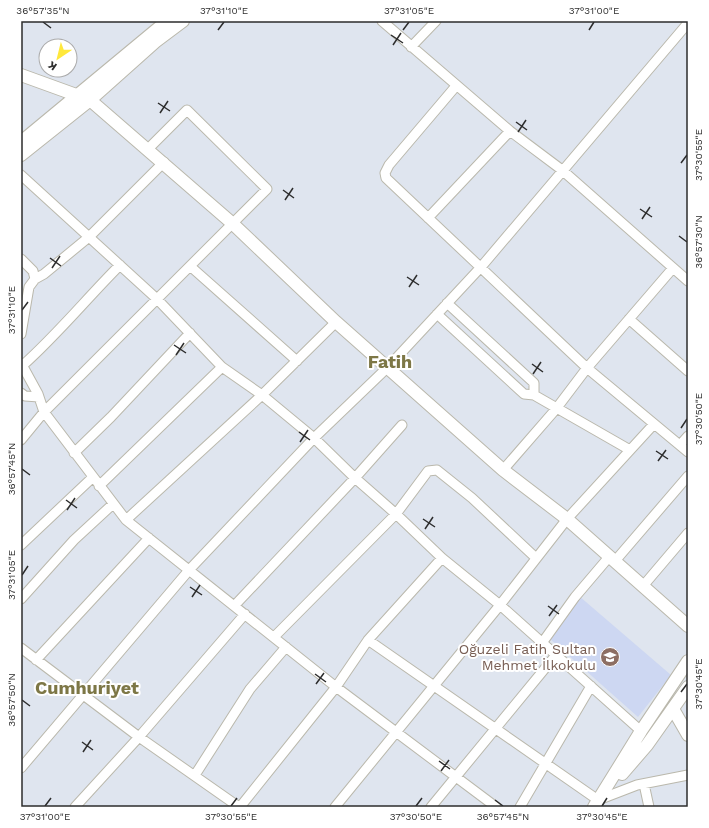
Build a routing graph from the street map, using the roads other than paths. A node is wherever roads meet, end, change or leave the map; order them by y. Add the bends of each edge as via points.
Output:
1 (167, 21) edge
2 (183, 21) edge
3 (382, 21) edge
4 (436, 21) edge
5 (688, 23) edge
6 (411, 47) junction
7 (21, 75) edge
8 (456, 86) junction
9 (77, 95) junction
10 (90, 100) junction
11 (510, 131) junction
12 (21, 142) edge
13 (148, 149) junction
14 (21, 155) edge
15 (164, 162) junction
16 (562, 170) junction
17 (21, 175) edge
18 (428, 218) junction
19 (233, 224) junction
20 (89, 237) junction
21 (21, 259) edge
22 (120, 266) junction
23 (190, 266) junction
24 (481, 267) junction
25 (673, 268) junction
26 (35, 279) junction
27 (688, 281) edge
28 (157, 299) junction
29 (447, 304) junction
30 (437, 314) junction
31 (629, 319) junction
32 (336, 322) junction
33 (190, 333) junction
34 (21, 334) edge
35 (297, 361) junction
36 (22, 364) edge
37 (222, 367) junction
38 (388, 367) junction
39 (587, 368) junction
40 (688, 371) edge
41 (21, 393) edge
42 (262, 395) junction
43 (534, 395) junction
44 (39, 397) junction
45 (556, 409) junction
46 (44, 412) junction
47 (654, 424) junction
48 (402, 425) dead end
49 (688, 436) edge
50 (314, 438) junction
51 (21, 440) edge
52 (680, 445) junction
53 (630, 450) junction
54 (688, 452) edge
55 (74, 453) junction
56 (503, 470) junction
57 (688, 476) edge
58 (92, 478) junction
59 (355, 478) junction
60 (685, 485) edge
61 (99, 486) junction
62 (113, 504) junction
63 (396, 514) junction
64 (567, 519) junction
65 (126, 520) junction
66 (688, 533) edge
67 (149, 538) junction
68 (21, 545) edge
69 (442, 558) junction
70 (536, 558) junction
71 (612, 559) junction
72 (190, 569) junction
73 (643, 586) junction
74 (21, 599) edge
75 (234, 605) junction
76 (500, 605) junction
77 (245, 614) junction
78 (688, 626) edge
79 (274, 637) junction
80 (368, 640) junction
81 (542, 643) junction
82 (286, 647) junction
83 (21, 648) edge
84 (556, 655) junction
85 (36, 660) junction
86 (688, 661) edge
87 (434, 686) junction
88 (591, 686) junction
89 (336, 687) junction
90 (688, 687) edge
91 (82, 694) junction
92 (673, 709) junction
93 (497, 729) junction
94 (641, 731) junction
95 (396, 732) junction
96 (688, 735) edge
97 (138, 737) junction
98 (547, 764) junction
99 (21, 768) edge
100 (195, 775) junction
101 (688, 775) edge
102 (456, 776) junction
103 (644, 784) junction
104 (596, 804) edge
105 (74, 807) edge
106 (240, 807) edge
107 (335, 807) edge
108 (431, 807) edge
109 (496, 807) edge
110 (520, 807) edge
111 (649, 807) edge

1 - 9 street
2 - 10 street via 155,42
3 - 6 street
4 - 6 street
5 - 16 street
6 - 8 street
7 - 9 street
8 - 11 street
8 - 18 street via 385,173 386,178
9 - 10 street
9 - 12 street
10 - 13 street
10 - 14 street
11 - 16 street
11 - 18 street
13 - 15 street
13 - 19 street via 187,110 267,188
15 - 19 street
15 - 20 street
16 - 24 street
16 - 25 street
17 - 20 street
18 - 24 street
19 - 23 street
19 - 32 street
20 - 22 street
20 - 26 street
21 - 26 street via 32,271
22 - 28 street
22 - 36 street via 48,343
23 - 28 street
23 - 35 street
24 - 29 street
24 - 39 street
25 - 27 street
25 - 31 street
26 - 34 street via 29,287
28 - 33 street
28 - 46 street
29 - 30 street
29 - 43 street via 534,383
30 - 38 street
30 - 43 street via 524,394
31 - 39 street
31 - 40 street
32 - 35 street
32 - 38 street
33 - 37 street
33 - 55 street
35 - 42 street
36 - 44 street
37 - 42 street
37 - 61 street
38 - 50 street
38 - 56 street
39 - 45 street
39 - 47 street
41 - 44 street via 25,396
42 - 50 street
42 - 65 street
43 - 45 street
44 - 46 street
45 - 53 street
45 - 56 street
46 - 51 street
46 - 55 street
47 - 52 street
47 - 53 street
48 - 59 street
49 - 52 street
50 - 59 street
50 - 72 street
52 - 54 street
53 - 64 street
55 - 58 street
56 - 64 street
57 - 60 street
58 - 61 street
58 - 68 street
59 - 63 street
59 - 75 street
60 - 71 street
61 - 62 street
62 - 65 street
62 - 74 street via 74,540
63 - 69 street
63 - 70 street via 428,471 437,470 472,498
63 - 79 street
64 - 70 street
64 - 71 street
65 - 67 street
66 - 73 street
67 - 72 street
67 - 85 street
69 - 76 street
69 - 80 street
70 - 76 street
71 - 73 street
71 - 81 street via 575,597
72 - 75 street
72 - 91 street
73 - 78 street
75 - 77 street
76 - 81 street
76 - 87 street
77 - 79 street
77 - 97 street
79 - 82 street
80 - 87 street
80 - 89 street
81 - 84 street
82 - 89 street
82 - 100 street via 250,689
83 - 85 street
84 - 88 street
84 - 93 street
85 - 91 street
86 - 94 street
87 - 93 street
87 - 95 street
88 - 94 street
88 - 98 street
89 - 95 street
89 - 106 street
90 - 92 street
91 - 97 street
91 - 99 street
92 - 96 street
92 - 104 street via 647,745
93 - 98 street
93 - 102 street
94 - 104 street
95 - 102 street
95 - 107 street
97 - 100 street
97 - 105 street
98 - 104 street
98 - 110 street
100 - 106 street
101 - 103 street
102 - 108 street
102 - 109 street
103 - 104 street
103 - 111 street

